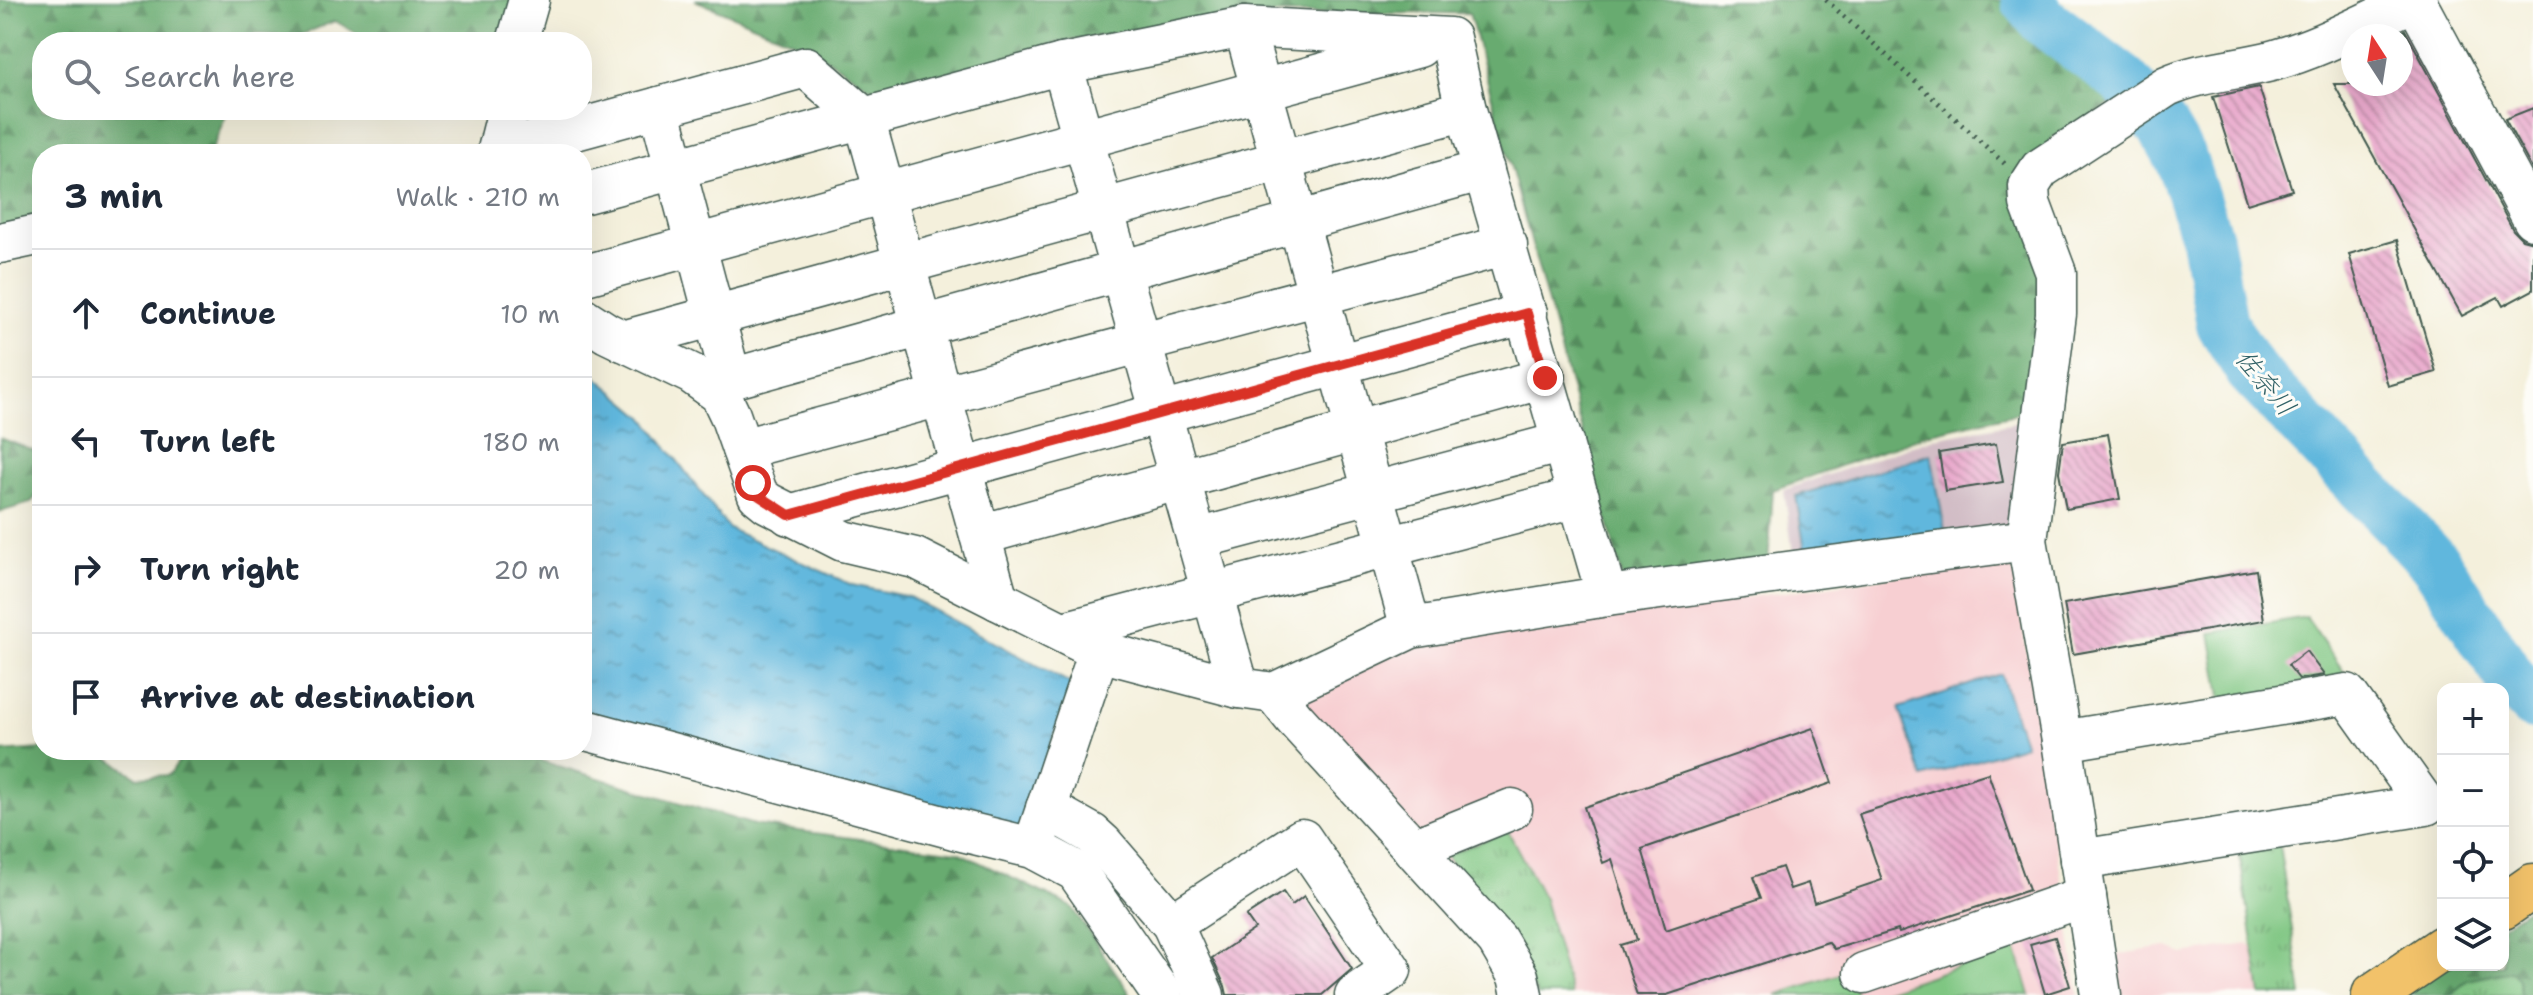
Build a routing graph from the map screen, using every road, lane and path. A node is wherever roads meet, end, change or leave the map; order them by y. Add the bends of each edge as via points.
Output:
1 (529, 0) edge
2 (1826, 0) edge
3 (2415, 0) edge
4 (1244, 27) junction
5 (520, 32) edge
6 (1450, 38) junction
7 (1062, 64) junction
8 (1262, 92) junction
9 (659, 107) junction
10 (1466, 110) junction
11 (864, 118) junction
12 (506, 120) edge
13 (1084, 139) junction
14 (500, 144) edge
15 (524, 144) edge
16 (1281, 160) junction
17 (675, 169) junction
18 (1484, 170) junction
19 (2029, 186) junction
20 (592, 191) edge
21 (884, 191) junction
22 (1103, 209) junction
23 (2533, 219) edge
24 (1298, 222) junction
25 (32, 236) edge
26 (0, 243) edge
27 (695, 244) junction
28 (1507, 245) junction
29 (904, 263) junction
30 (1121, 271) junction
31 (592, 273) edge
32 (1318, 295) junction
33 (1527, 313) junction
34 (714, 315) junction
35 (592, 323) edge
36 (922, 326) junction
37 (623, 341) junction
38 (1141, 343) junction
39 (1338, 365) junction
40 (1545, 378) junction
41 (726, 387) junction
42 (941, 396) junction
43 (1161, 413) junction
44 (1356, 431) junction
45 (1563, 442) junction
46 (742, 449) junction
47 (962, 468) junction
48 (1180, 480) junction
49 (1373, 492) junction
50 (1579, 497) junction
51 (789, 515) junction
52 (980, 535) junction
53 (1197, 539) junction
54 (2027, 540) junction
55 (1388, 548) junction
56 (1212, 593) junction
57 (1607, 596) junction
58 (998, 600) junction
59 (1411, 628) junction
60 (1063, 632) junction
61 (1099, 651) junction
62 (1257, 690) junction
63 (592, 732) edge
64 (2062, 741) junction
65 (1046, 808) junction
66 (1512, 809) dead end
67 (1033, 848) junction
68 (1413, 849) junction
69 (2083, 878) junction
70 (2533, 886) edge
71 (2509, 903) edge
72 (1172, 924) junction
73 (2437, 952) edge
74 (1864, 973) dead end
75 (1162, 995) edge
76 (1204, 995) edge
77 (1355, 995) edge
78 (1522, 995) edge
79 (2101, 995) edge
80 (2374, 995) edge

1 - 5 street
2 - 19 path
3 - 19 street via 2321,44 2167,86 2040,169
3 - 23 street
4 - 6 street
4 - 7 street
4 - 8 street
6 - 8 street
6 - 10 street
7 - 11 street
7 - 13 street
8 - 13 street
8 - 16 street
9 - 11 street via 806,67
9 - 15 street
9 - 17 street
10 - 16 street
10 - 18 street
11 - 17 street
11 - 21 street
12 - 14 street
13 - 21 street
13 - 22 street
16 - 22 street
16 - 24 street
17 - 20 street
17 - 27 street
18 - 24 street
18 - 28 street
19 - 54 street via 2030,203 2056,273 2056,314
21 - 27 street
21 - 29 street
22 - 29 street
22 - 30 street
24 - 30 street
24 - 32 street
25 - 26 street
27 - 31 street
27 - 34 street
28 - 32 street
28 - 33 street
29 - 34 street
29 - 36 street
30 - 36 street
30 - 38 street
32 - 38 street
32 - 39 street
33 - 39 street
33 - 40 street
34 - 37 street
34 - 41 street
35 - 37 street
36 - 41 street
36 - 42 street
37 - 41 street
38 - 42 street
38 - 43 street
39 - 43 street
39 - 44 street
40 - 44 street
40 - 45 street
41 - 46 street
42 - 46 street
42 - 47 street
43 - 47 street
43 - 48 street
44 - 48 street
44 - 49 street
45 - 49 street
45 - 50 street
46 - 51 street via 758,495
47 - 51 street
47 - 52 street
48 - 52 street
48 - 53 street
49 - 53 street
49 - 55 street
50 - 55 street
50 - 57 street
51 - 58 street via 843,541 915,558
52 - 58 street
53 - 56 street
54 - 57 street
54 - 64 street
55 - 56 street
55 - 59 street
56 - 60 street
56 - 62 street
57 - 59 street
58 - 60 street
59 - 62 street
60 - 61 street
61 - 62 street
61 - 65 street
62 - 68 street via 1294,718
63 - 67 street
64 - 69 street
64 - 69 street via 2347,694 2426,805
65 - 67 street
65 - 72 street via 1103,844
66 - 68 street
67 - 75 street via 1076,871
68 - 78 street via 1497,940 1518,976
69 - 74 street
69 - 79 street
70 - 71 main road
72 - 76 street
72 - 77 street via 1302,839 1391,970
73 - 80 main road

